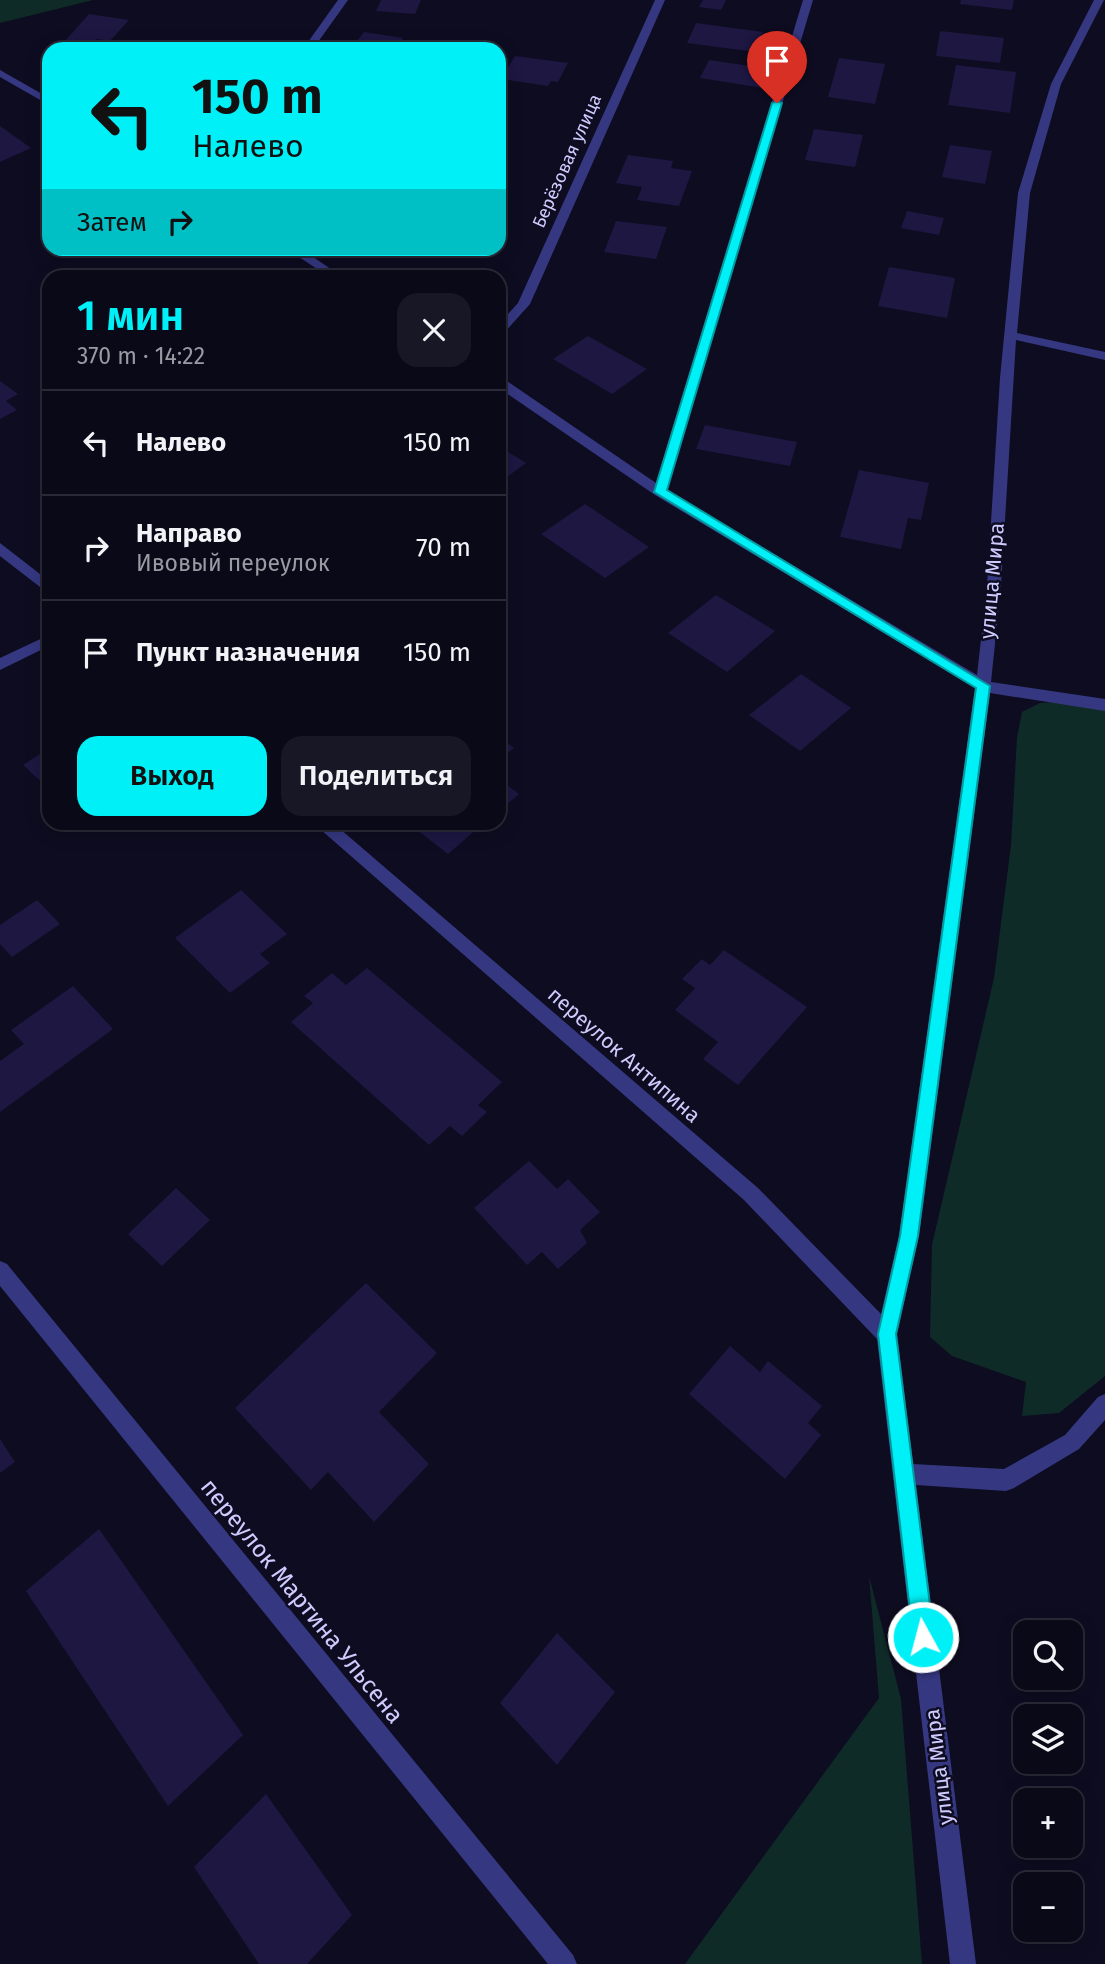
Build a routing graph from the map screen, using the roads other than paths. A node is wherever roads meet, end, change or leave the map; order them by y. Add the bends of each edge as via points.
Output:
1 (343, 0) edge
2 (660, 0) edge
3 (808, 0) edge
4 (1099, 0) edge
5 (313, 42) edge
6 (0, 73) edge
7 (42, 98) edge
8 (304, 256) edge
9 (326, 270) edge
10 (506, 323) edge
11 (1010, 335) junction
12 (1105, 356) edge
13 (506, 387) edge
14 (660, 492) junction
15 (0, 548) edge
16 (42, 583) edge
17 (42, 643) edge
18 (0, 664) edge
19 (983, 686) junction
20 (1105, 705) edge
21 (329, 830) edge
22 (0, 1271) edge
23 (887, 1334) junction
24 (1105, 1405) edge
25 (904, 1474) junction
26 (564, 1964) edge
27 (963, 1964) edge

1 - 5 street
2 - 10 street, Берёзовая улица via 524,304
3 - 14 street
4 - 11 street, улица Мира via 1056,84 1024,193
6 - 7 street
8 - 9 street
11 - 12 street
11 - 19 street, улица Мира
13 - 14 street
14 - 19 street
15 - 16 street
17 - 18 street
19 - 20 street
19 - 23 street, улица Мира via 909,1236
21 - 23 street, переулок Антипина via 751,1194
22 - 26 street, переулок Мартина Ульсена
23 - 25 street, улица Мира
24 - 25 street via 1072,1442 1006,1480
25 - 27 street, улица Мира

